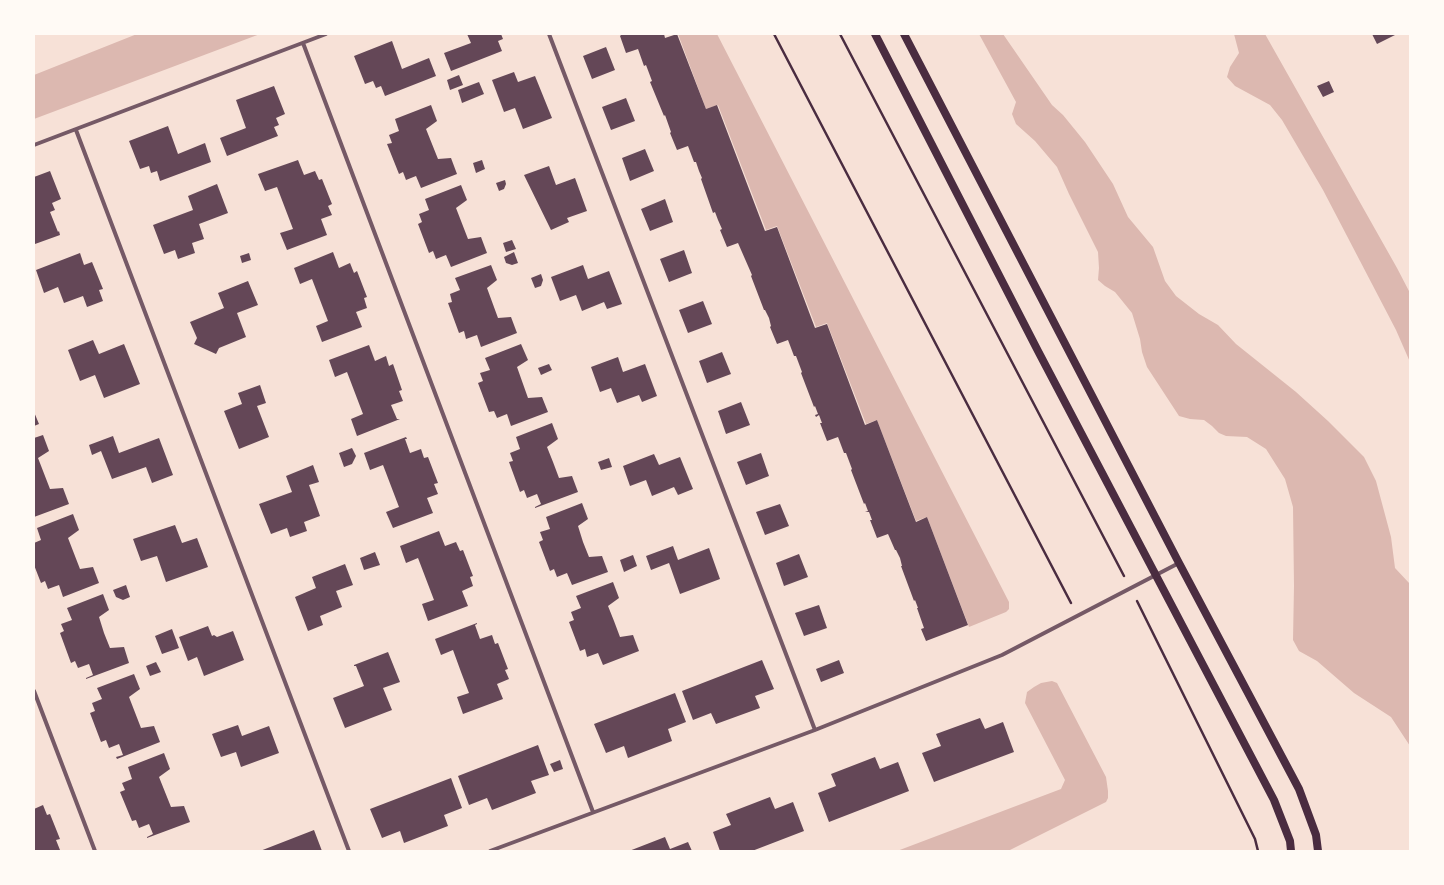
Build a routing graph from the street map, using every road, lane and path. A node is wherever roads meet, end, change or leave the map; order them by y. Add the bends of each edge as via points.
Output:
1 (326, 34) edge
2 (549, 34) edge
3 (774, 34) edge
4 (840, 34) edge
5 (875, 34) edge
6 (904, 34) edge
7 (303, 43) junction
8 (76, 130) junction
9 (34, 146) edge
10 (1179, 563) junction
11 (1155, 576) junction
12 (1130, 588) junction
13 (1077, 616) junction
14 (34, 690) edge
15 (816, 730) junction
16 (593, 812) junction
17 (94, 851) edge
18 (349, 851) edge
19 (490, 851) edge
20 (1258, 851) edge
21 (1291, 851) edge
22 (1318, 851) edge

1 - 7 street
2 - 15 street
3 - 13 path
4 - 12 path
5 - 11 main road
6 - 10 main road
7 - 8 street
7 - 16 street
8 - 9 street
8 - 18 street
10 - 11 street
10 - 22 main road via 1299,789 1316,835
11 - 12 street
11 - 21 main road via 1274,800 1290,841
12 - 13 street
12 - 20 path via 1255,839
13 - 15 street via 1002,655
14 - 17 street
15 - 16 street
16 - 19 street

